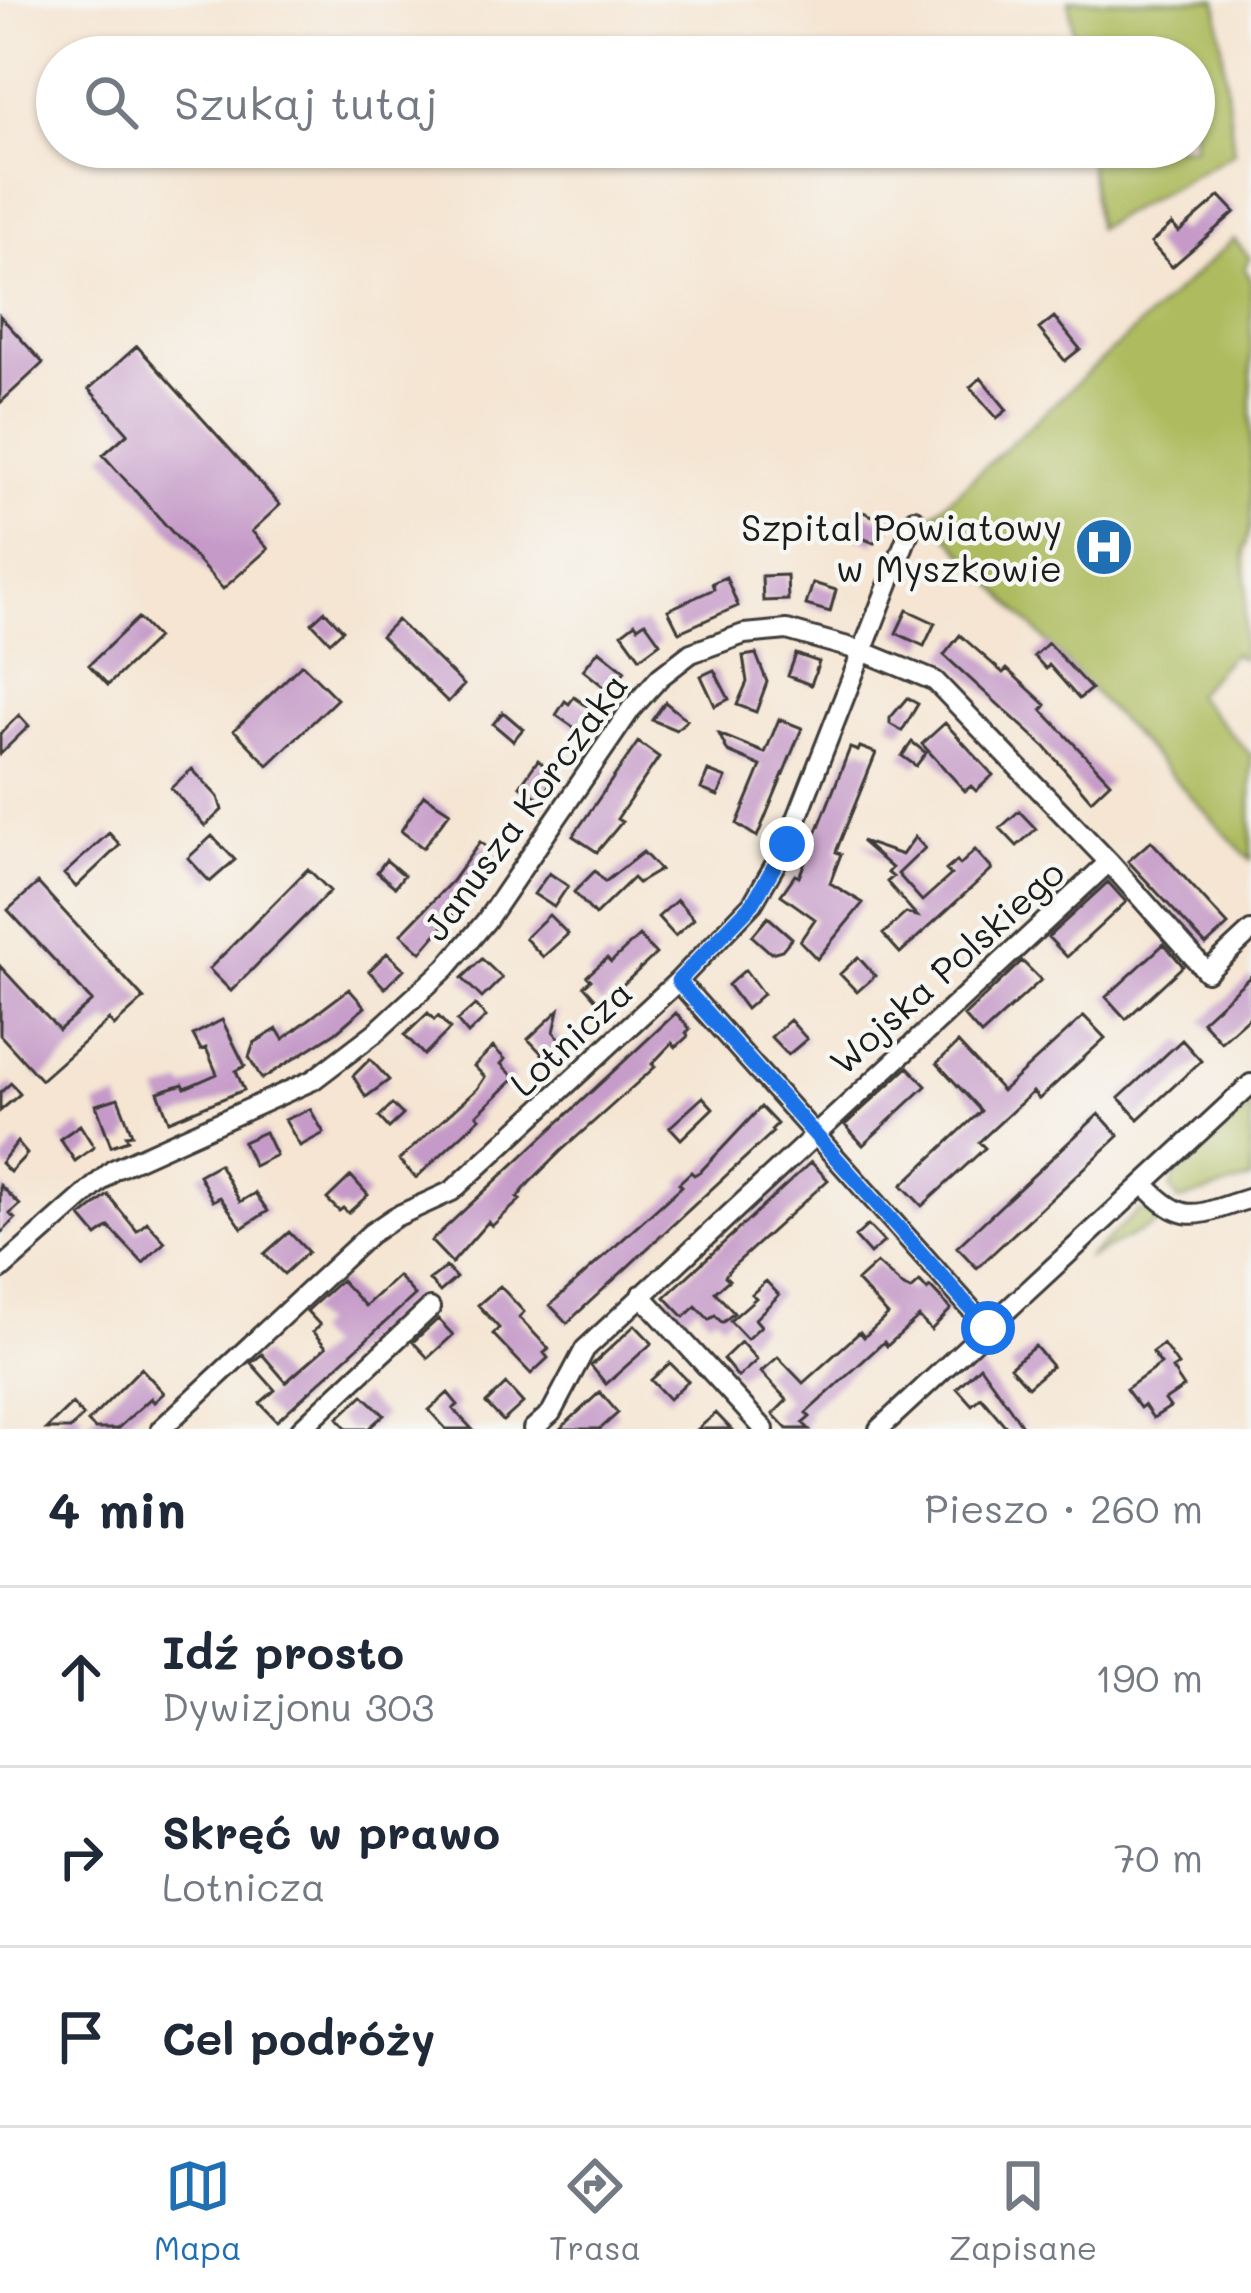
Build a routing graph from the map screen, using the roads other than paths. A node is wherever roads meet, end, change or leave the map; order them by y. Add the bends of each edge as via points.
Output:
1 (914, 519) dead end
2 (862, 651) junction
3 (1108, 862) junction
4 (1251, 931) edge
5 (678, 981) junction
6 (1251, 1084) edge
7 (812, 1133) junction
8 (1144, 1184) junction
9 (1251, 1198) edge
10 (0, 1270) edge
11 (641, 1295) junction
12 (430, 1308) dead end
13 (988, 1328) junction
14 (161, 1429) edge
15 (301, 1429) edge
16 (533, 1429) edge
17 (764, 1429) edge
18 (879, 1429) edge

1 - 2 street, Lotnicza
2 - 3 street, Janusza Korczaka via 935,681
2 - 5 street, Lotnicza via 787,844 753,903
2 - 10 street, Janusza Korczaka via 787,630 744,634 692,653 631,710 486,921 376,1032 313,1080 113,1170
3 - 4 street, Janusza Korczaka via 1208,972
3 - 7 street, Wojska Polskiego
5 - 7 street
5 - 14 street, Lotnicza via 452,1191 370,1234
6 - 8 street
7 - 11 street, Wojska Polskiego
7 - 13 street
8 - 9 street via 1182,1215
8 - 13 street
11 - 16 street, Wojska Polskiego via 585,1349
11 - 17 street
12 - 15 street
13 - 18 street

